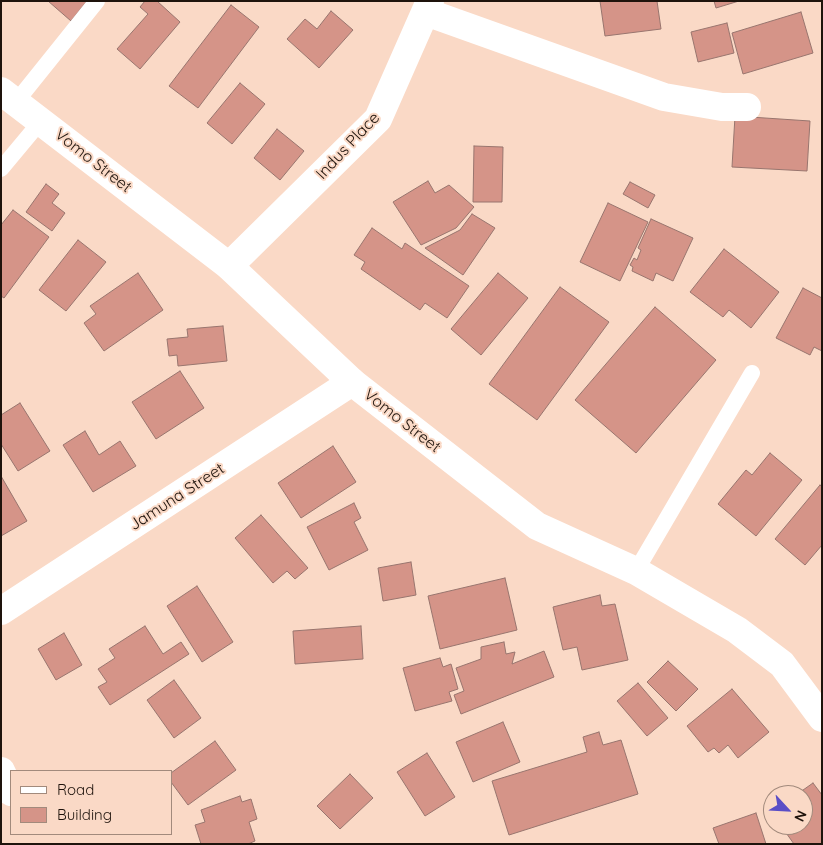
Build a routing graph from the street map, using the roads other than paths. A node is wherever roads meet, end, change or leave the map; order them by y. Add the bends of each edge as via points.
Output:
1 (97, 1) edge
2 (428, 7) edge
3 (9, 96) edge
4 (747, 107) dead end
5 (41, 121) junction
6 (1, 169) edge
7 (229, 266) junction
8 (752, 373) dead end
9 (352, 382) junction
10 (636, 571) junction
11 (1, 612) edge
12 (822, 718) edge
13 (1, 771) edge
14 (10, 790) edge

1 - 3 lane
2 - 4 street via 664,97 722,107
2 - 7 street, Indus Place via 378,119
3 - 5 street, Vomo Street
5 - 6 lane
5 - 7 street, Vomo Street
7 - 9 street, Vomo Street
8 - 10 lane
9 - 10 street, Vomo Street via 537,526
9 - 11 street, Jamuna Street
10 - 12 street, Vomo Street via 737,630 782,664
13 - 14 street

